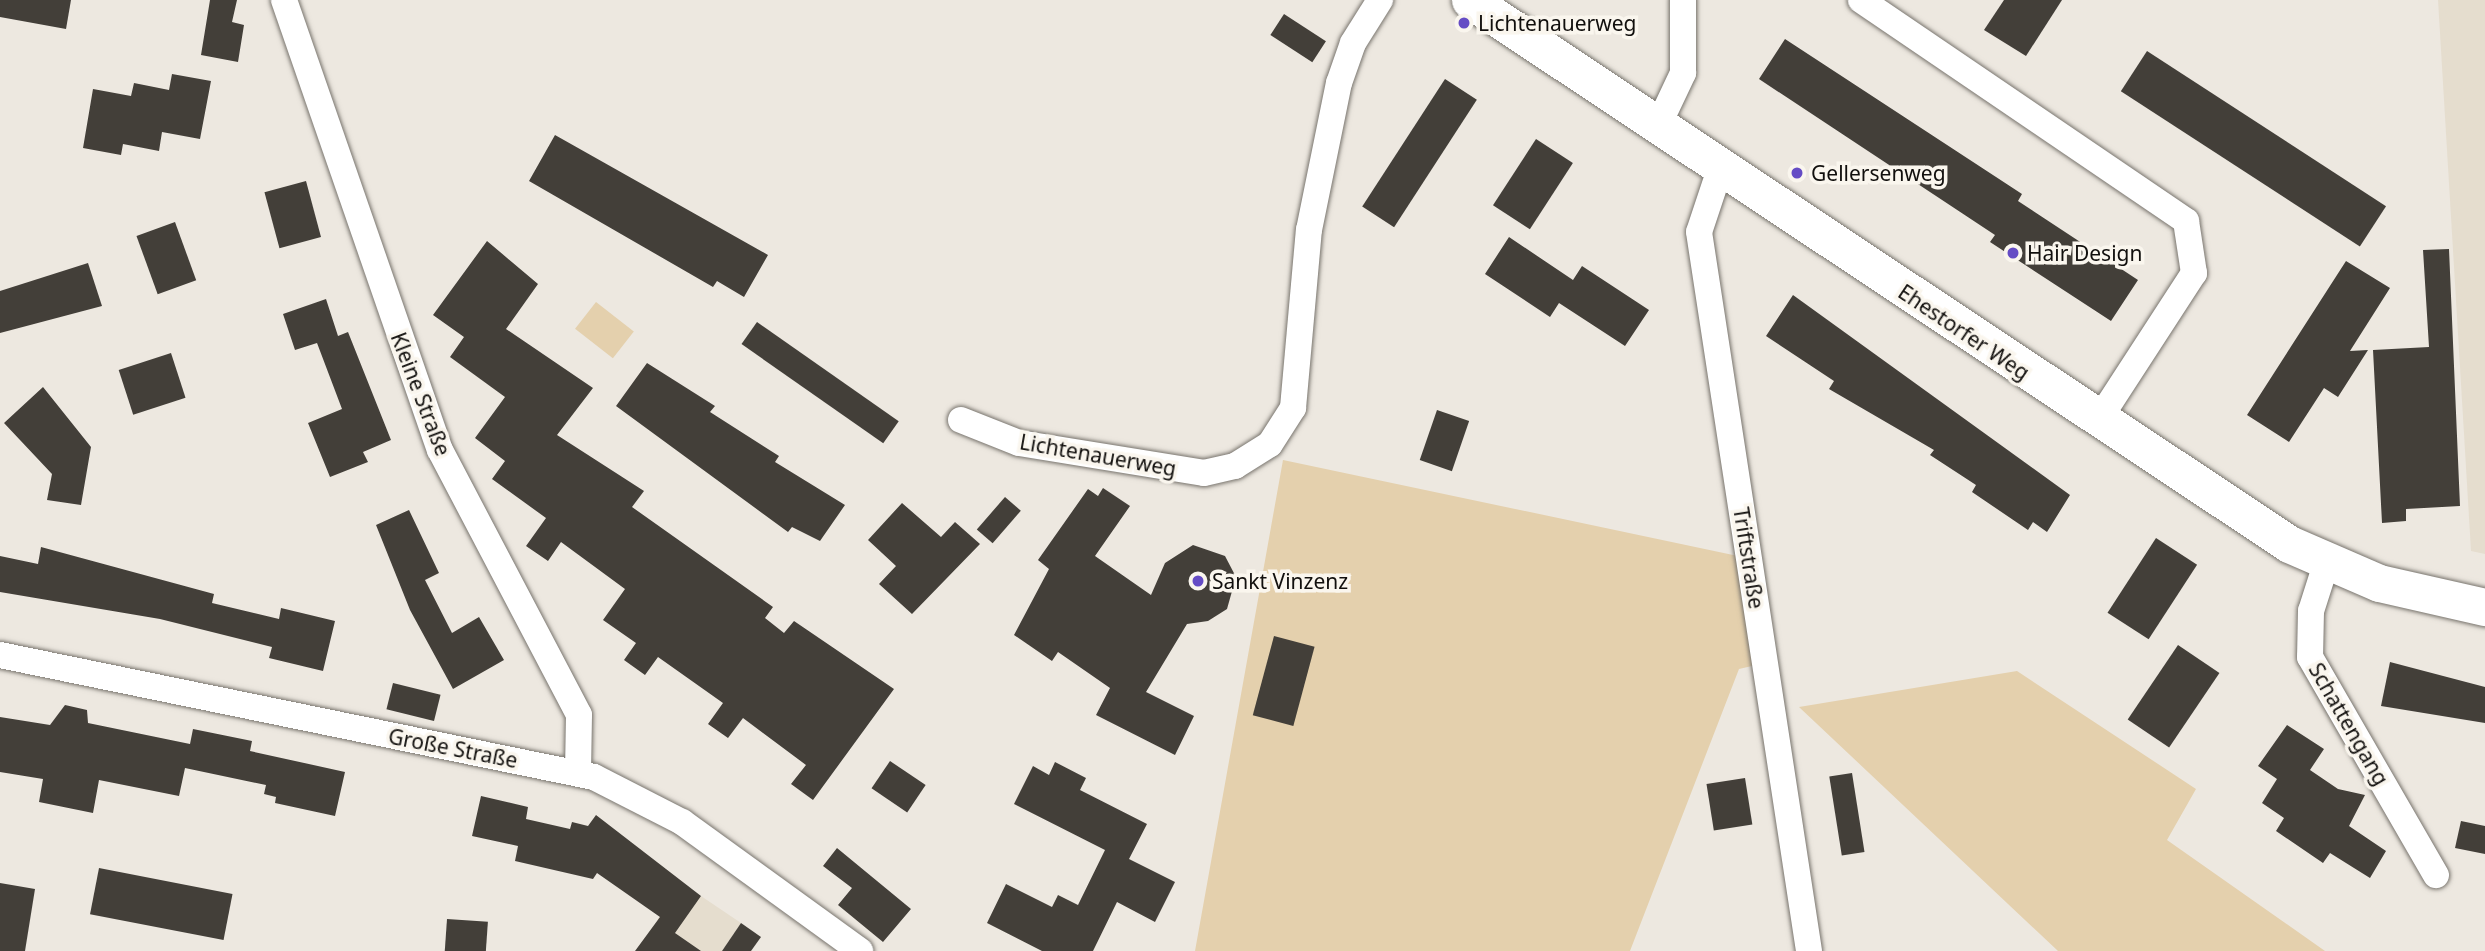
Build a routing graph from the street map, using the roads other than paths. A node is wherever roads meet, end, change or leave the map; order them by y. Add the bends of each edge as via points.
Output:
1 (284, 0) edge
2 (1380, 0) edge
3 (1470, 0) edge
4 (1683, 0) edge
5 (1861, 0) edge
6 (1658, 126) junction
7 (1720, 169) junction
8 (961, 420) dead end
9 (2098, 421) junction
10 (2326, 564) junction
11 (2485, 607) edge
12 (0, 654) edge
13 (578, 773) junction
14 (2436, 875) dead end
15 (860, 951) edge
16 (1808, 951) edge

1 - 13 street, Kleine Straße via 440,450 579,715
2 - 8 street, Lichtenauerweg via 1353,43 1339,83 1308,230 1293,408 1270,444 1244,462 1204,473 1020,443
3 - 6 main road, Ehestorfer Weg
4 - 6 street via 1684,74
5 - 9 street via 2186,220 2194,272
6 - 7 main road, Ehestorfer Weg
7 - 9 main road, Ehestorfer Weg
7 - 16 street, Triftstraße via 1699,232
9 - 10 main road, Ehestorfer Weg
10 - 11 main road, Ehestorfer Weg
10 - 14 street, Schattengang via 2311,611 2310,657
12 - 13 street, Große Straße
13 - 15 street, Große Straße via 654,803

